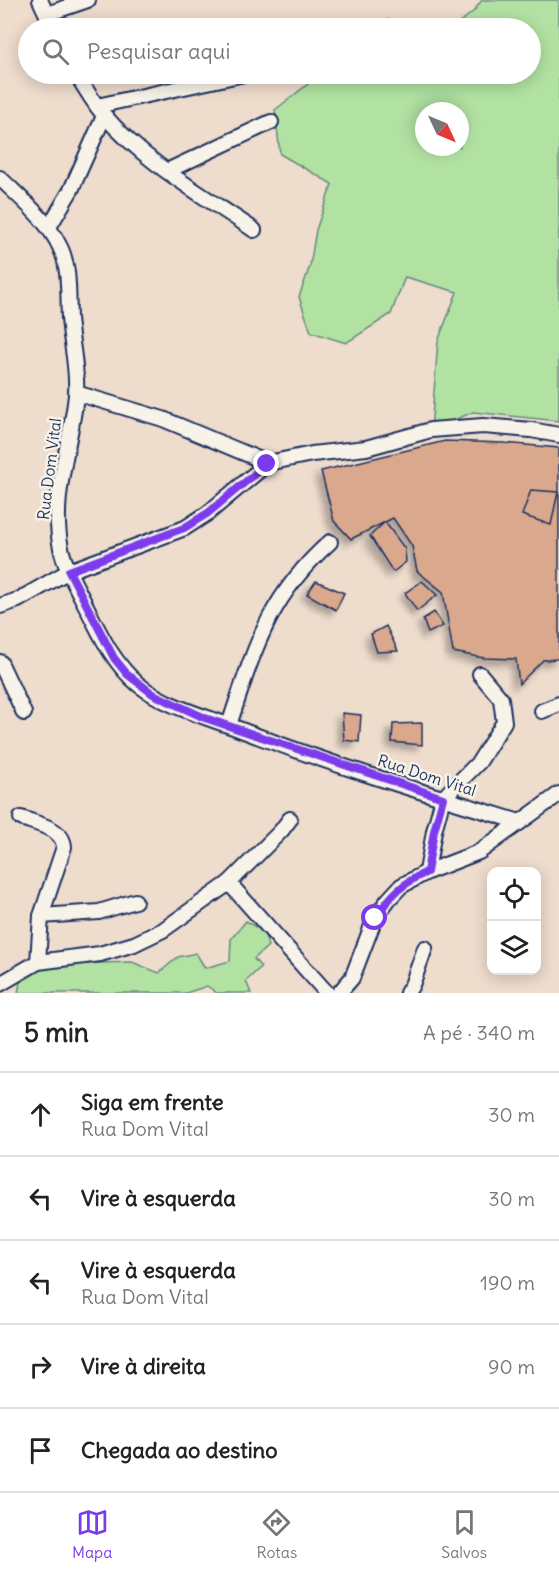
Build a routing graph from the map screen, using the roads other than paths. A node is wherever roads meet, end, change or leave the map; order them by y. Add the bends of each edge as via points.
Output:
1 (40, 0) edge
2 (88, 0) edge
3 (47, 14) junction
4 (49, 18) edge
5 (83, 84) edge
6 (205, 84) edge
7 (101, 111) junction
8 (271, 122) dead end
9 (167, 171) junction
10 (0, 178) edge
11 (49, 227) junction
12 (254, 230) dead end
13 (76, 393) junction
14 (559, 435) edge
15 (267, 464) junction
16 (330, 542) dead end
17 (69, 571) junction
18 (0, 606) edge
19 (0, 662) edge
20 (480, 674) dead end
21 (559, 704) edge
22 (542, 711) dead end
23 (24, 713) dead end
24 (229, 725) junction
25 (559, 794) edge
26 (443, 798) junction
27 (21, 818) dead end
28 (290, 819) dead end
29 (520, 822) junction
30 (427, 872) junction
31 (229, 882) junction
32 (135, 902) dead end
33 (42, 916) junction
34 (425, 948) dead end
35 (38, 962) junction
36 (0, 984) edge
37 (327, 993) edge
38 (339, 993) edge
39 (407, 993) edge

1 - 3 street
2 - 3 street
3 - 4 street
5 - 7 street
6 - 7 street
7 - 9 street via 135,146
7 - 11 street via 71,190
8 - 9 street
9 - 12 street
10 - 11 street, Rua Dom Vital
11 - 13 street, Rua Dom Vital via 61,249 67,281
13 - 15 street via 163,419
13 - 17 street, Rua Dom Vital via 58,526
14 - 15 street via 483,426 431,430 366,448
15 - 17 street via 184,528
16 - 24 street via 301,570 265,625
17 - 18 street via 27,596
17 - 24 street, Rua Dom Vital via 100,634 127,674 153,694
19 - 23 street
20 - 26 street via 501,699 504,722 479,762
21 - 22 street
24 - 26 street, Rua Dom Vital
25 - 29 street
26 - 29 street, Rua Dom Vital
26 - 30 street
27 - 33 street via 63,838 64,847
28 - 31 street
29 - 30 street via 479,852
30 - 38 street via 401,886 388,900 375,918 351,978
31 - 35 street via 163,930 134,945
31 - 37 street
32 - 33 street via 90,913
33 - 35 street
34 - 39 street
35 - 36 street

